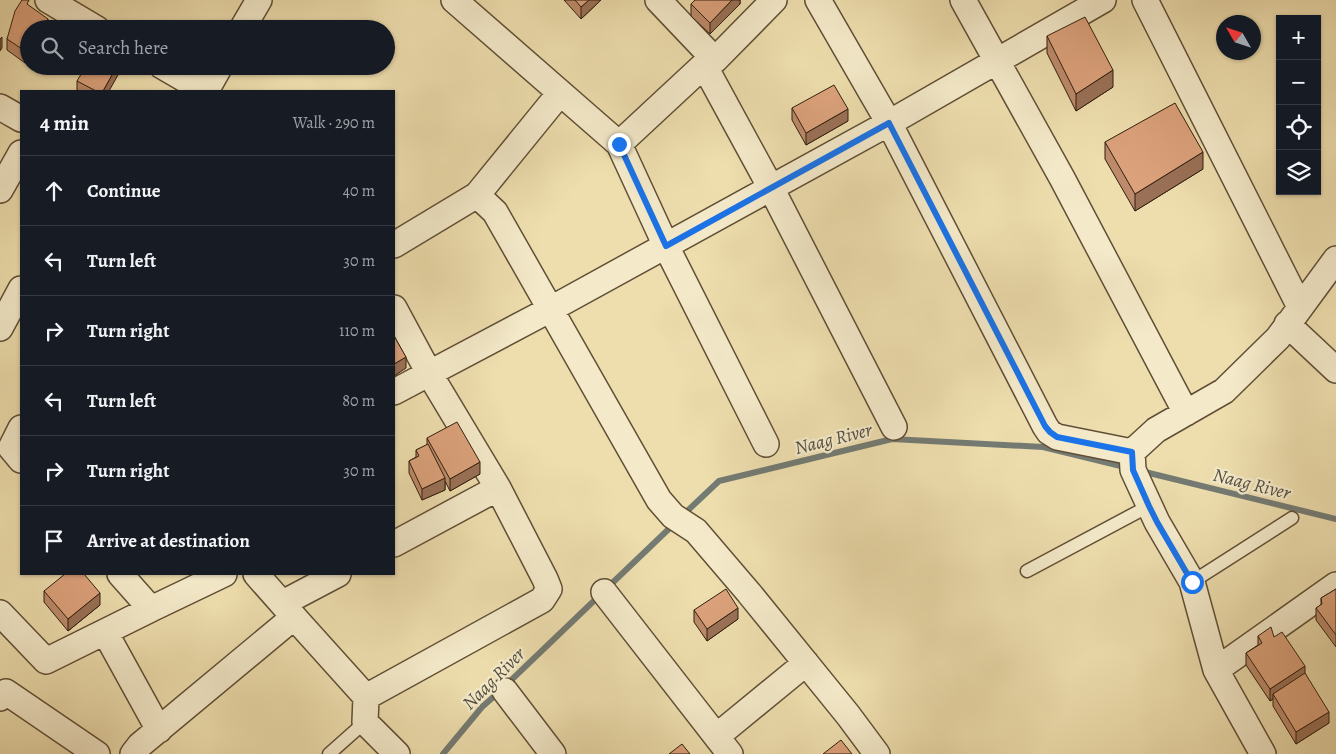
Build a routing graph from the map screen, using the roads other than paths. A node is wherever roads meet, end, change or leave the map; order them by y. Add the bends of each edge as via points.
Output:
1 (48, 0) edge
2 (259, 0) edge
3 (454, 0) edge
4 (658, 0) edge
5 (774, 0) edge
6 (818, 0) edge
7 (963, 0) edge
8 (1103, 0) edge
9 (1145, 0) edge
10 (82, 20) edge
11 (247, 20) edge
12 (997, 61) junction
13 (709, 62) junction
14 (178, 75) edge
15 (215, 75) edge
16 (204, 90) edge
17 (207, 90) edge
18 (560, 92) junction
19 (0, 107) edge
20 (20, 117) edge
21 (889, 123) junction
22 (619, 144) junction
23 (20, 155) edge
24 (771, 188) junction
25 (0, 190) edge
26 (477, 195) junction
27 (395, 243) edge
28 (666, 246) junction
29 (1336, 258) edge
30 (395, 310) edge
31 (549, 310) junction
32 (1294, 316) junction
33 (1336, 370) edge
34 (429, 373) junction
35 (395, 391) edge
36 (1186, 413) junction
37 (894, 427) dead end
38 (20, 430) edge
39 (766, 444) dead end
40 (20, 459) edge
41 (1132, 460) junction
42 (498, 488) junction
43 (1149, 506) junction
44 (1292, 518) dead end
45 (395, 543) edge
46 (1027, 571) dead end
47 (121, 575) edge
48 (222, 575) edge
49 (257, 575) edge
50 (337, 575) edge
51 (1192, 582) junction
52 (1336, 584) edge
53 (604, 592) dead end
54 (151, 609) junction
55 (288, 610) junction
56 (0, 613) edge
57 (105, 632) junction
58 (806, 663) junction
59 (1216, 670) junction
60 (505, 691) dead end
61 (2, 693) edge
62 (366, 697) junction
63 (365, 722) junction
64 (158, 730) junction
65 (724, 745) edge
66 (97, 754) edge
67 (133, 754) edge
68 (329, 754) edge
69 (397, 754) edge
70 (553, 754) edge
71 (877, 754) edge
72 (1263, 754) edge

1 - 10 street
2 - 11 street
3 - 18 street
4 - 13 street
5 - 13 street
6 - 21 street
7 - 12 street
8 - 12 street
9 - 32 street
12 - 21 street
12 - 36 street
13 - 22 street
13 - 24 street
14 - 16 street
15 - 17 street
18 - 22 street
18 - 26 street
19 - 20 street
21 - 24 street
21 - 41 street via 1045,426 1057,437
22 - 28 street
23 - 25 street
24 - 28 street
24 - 37 street
26 - 27 street
26 - 31 street via 495,212
28 - 31 street
28 - 39 street
29 - 32 street
30 - 34 street
31 - 34 street
31 - 58 street via 666,508 696,531
32 - 33 street
32 - 36 street via 1278,338 1224,391
34 - 35 street
34 - 42 street
36 - 41 street via 1156,430
38 - 40 street via 11,448
41 - 43 street
42 - 45 street
42 - 62 street via 545,579 549,589 546,595
43 - 46 lane
43 - 51 street
44 - 51 lane
47 - 54 street
48 - 54 street
49 - 55 street
50 - 55 street
51 - 59 street
52 - 59 street
53 - 65 street
54 - 57 street
55 - 62 street
55 - 64 street
56 - 57 street via 46,661
57 - 64 street
58 - 65 street
58 - 71 street
59 - 72 street
60 - 70 street
61 - 66 street
62 - 63 street
63 - 68 lane
63 - 69 street
64 - 67 street

